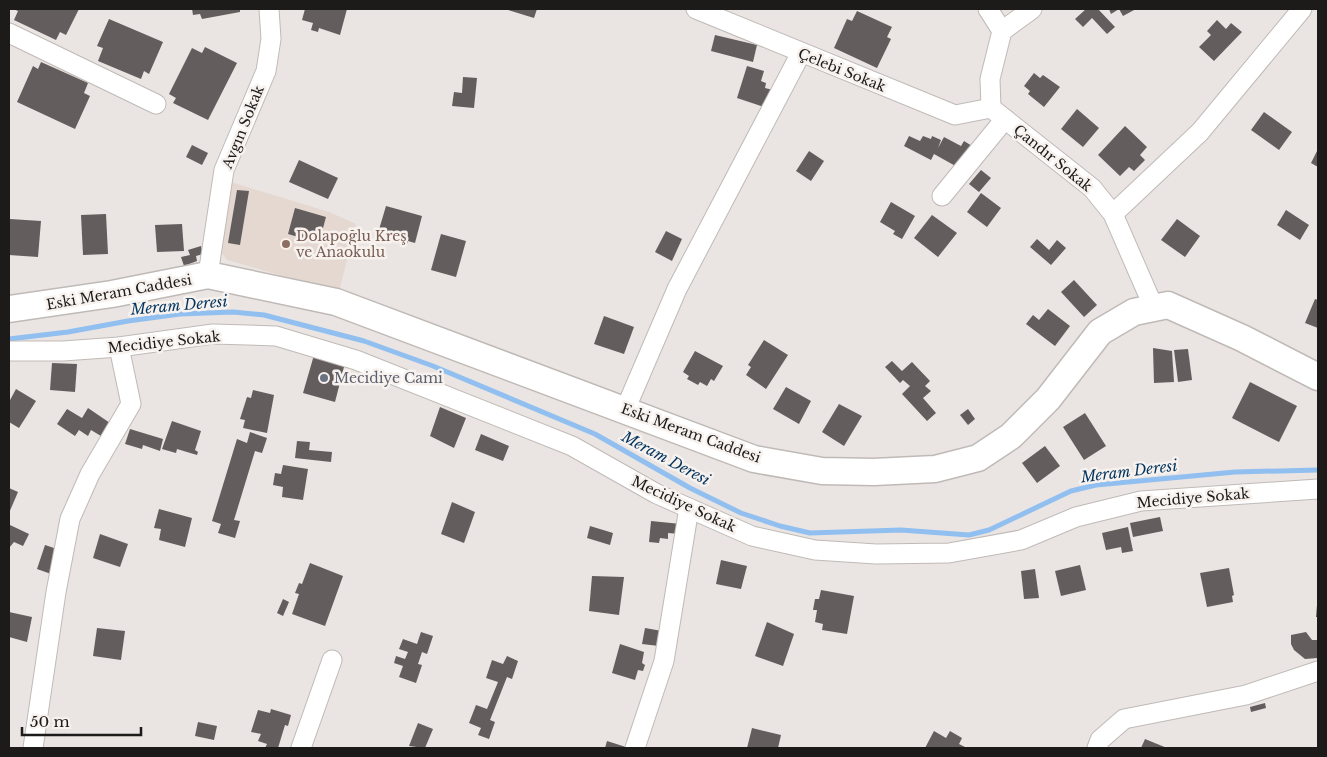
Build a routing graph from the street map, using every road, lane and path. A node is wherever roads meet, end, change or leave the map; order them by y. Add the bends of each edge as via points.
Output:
1 (269, 9) edge
2 (696, 9) edge
3 (988, 9) edge
4 (1032, 9) edge
5 (1302, 9) edge
6 (1002, 31) junction
7 (9, 33) edge
8 (801, 53) junction
9 (156, 104) dead end
10 (998, 114) junction
11 (942, 196) dead end
12 (1113, 214) junction
13 (208, 275) junction
14 (1154, 308) junction
15 (9, 309) edge
16 (119, 347) junction
17 (9, 351) edge
18 (1318, 377) edge
19 (626, 410) junction
20 (1318, 489) edge
21 (689, 508) junction
22 (332, 660) dead end
23 (1318, 671) edge
24 (32, 748) edge
25 (301, 748) edge
26 (635, 748) edge
27 (1097, 748) edge

1 - 13 street, Avgın Sokak via 271,39 266,71 224,170
2 - 8 street, Çelebi Sokak
3 - 6 street
4 - 6 street
5 - 12 street via 1200,132
6 - 10 street via 990,79
7 - 9 street
8 - 10 street, Çelebi Sokak via 955,115
8 - 19 street via 677,289
10 - 11 street
10 - 12 street, Çandır Sokak via 1092,188
12 - 14 street, Çandır Sokak
13 - 15 street, Eski Meram Caddesi via 112,294
13 - 19 street, Eski Meram Caddesi via 336,302
14 - 18 street, Eski Meram Caddesi via 1168,305 1193,315
14 - 19 street, Eski Meram Caddesi via 1134,312 1100,332 1048,399 1011,436 978,458 936,469 822,471 754,458
16 - 17 street, Mecidiye Sokak
16 - 21 street, Mecidiye Sokak via 213,334 276,336 356,360 572,446 656,494
16 - 24 street via 131,404 90,474 70,518
20 - 21 street, Mecidiye Sokak via 1141,501 1076,517 1021,540 949,553 876,554 815,550 752,536
21 - 26 street via 664,660
22 - 25 street
23 - 27 street via 1246,696 1124,719 1100,740

